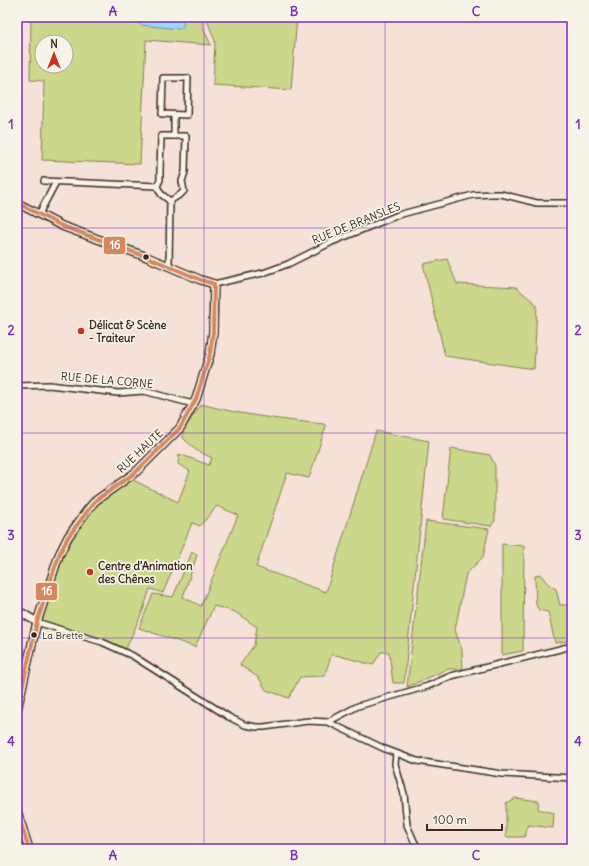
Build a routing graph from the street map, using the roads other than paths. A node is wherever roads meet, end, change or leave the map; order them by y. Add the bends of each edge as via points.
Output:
1 (174, 115) junction
2 (174, 136) junction
3 (44, 181) dead end
4 (56, 182) junction
5 (157, 186) junction
6 (170, 201) junction
7 (572, 203) edge
8 (17, 204) edge
9 (39, 214) junction
10 (169, 266) junction
11 (214, 284) junction
12 (17, 386) edge
13 (193, 404) junction
14 (17, 610) edge
15 (37, 622) junction
16 (572, 646) edge
17 (17, 676) edge
18 (25, 676) junction
19 (17, 710) edge
20 (328, 722) junction
21 (396, 754) junction
22 (572, 778) edge
23 (17, 811) edge
24 (29, 849) edge
25 (419, 849) edge

1 - 1 street via 187,115 188,78 163,78 162,114
1 - 2 street
2 - 5 street via 161,136 161,177
2 - 6 street via 186,136 185,172 182,181 184,191
3 - 4 street
4 - 5 street
4 - 9 street
5 - 6 street via 161,194
6 - 10 street
7 - 11 street, RUE DE BRANSLES via 537,203 501,194 473,196 398,215 332,242 288,264 263,273
8 - 9 street
9 - 10 street via 62,226
10 - 11 street
11 - 13 street, RUE HAUTE via 210,354
12 - 13 street, RUE DE LA CORNE via 49,385 118,393 144,391
13 - 15 street, RUE HAUTE via 180,428 136,472 95,501 79,521 59,555
14 - 15 street
15 - 18 street, RUE HAUTE
15 - 20 street via 102,642 133,656 246,726 264,728 308,721
16 - 20 street via 451,676 428,686 358,706
17 - 18 street
18 - 19 street, RUE HAUTE
20 - 21 street
21 - 22 street via 417,761 502,774
21 - 25 street via 395,764 404,794 408,825
23 - 24 street

